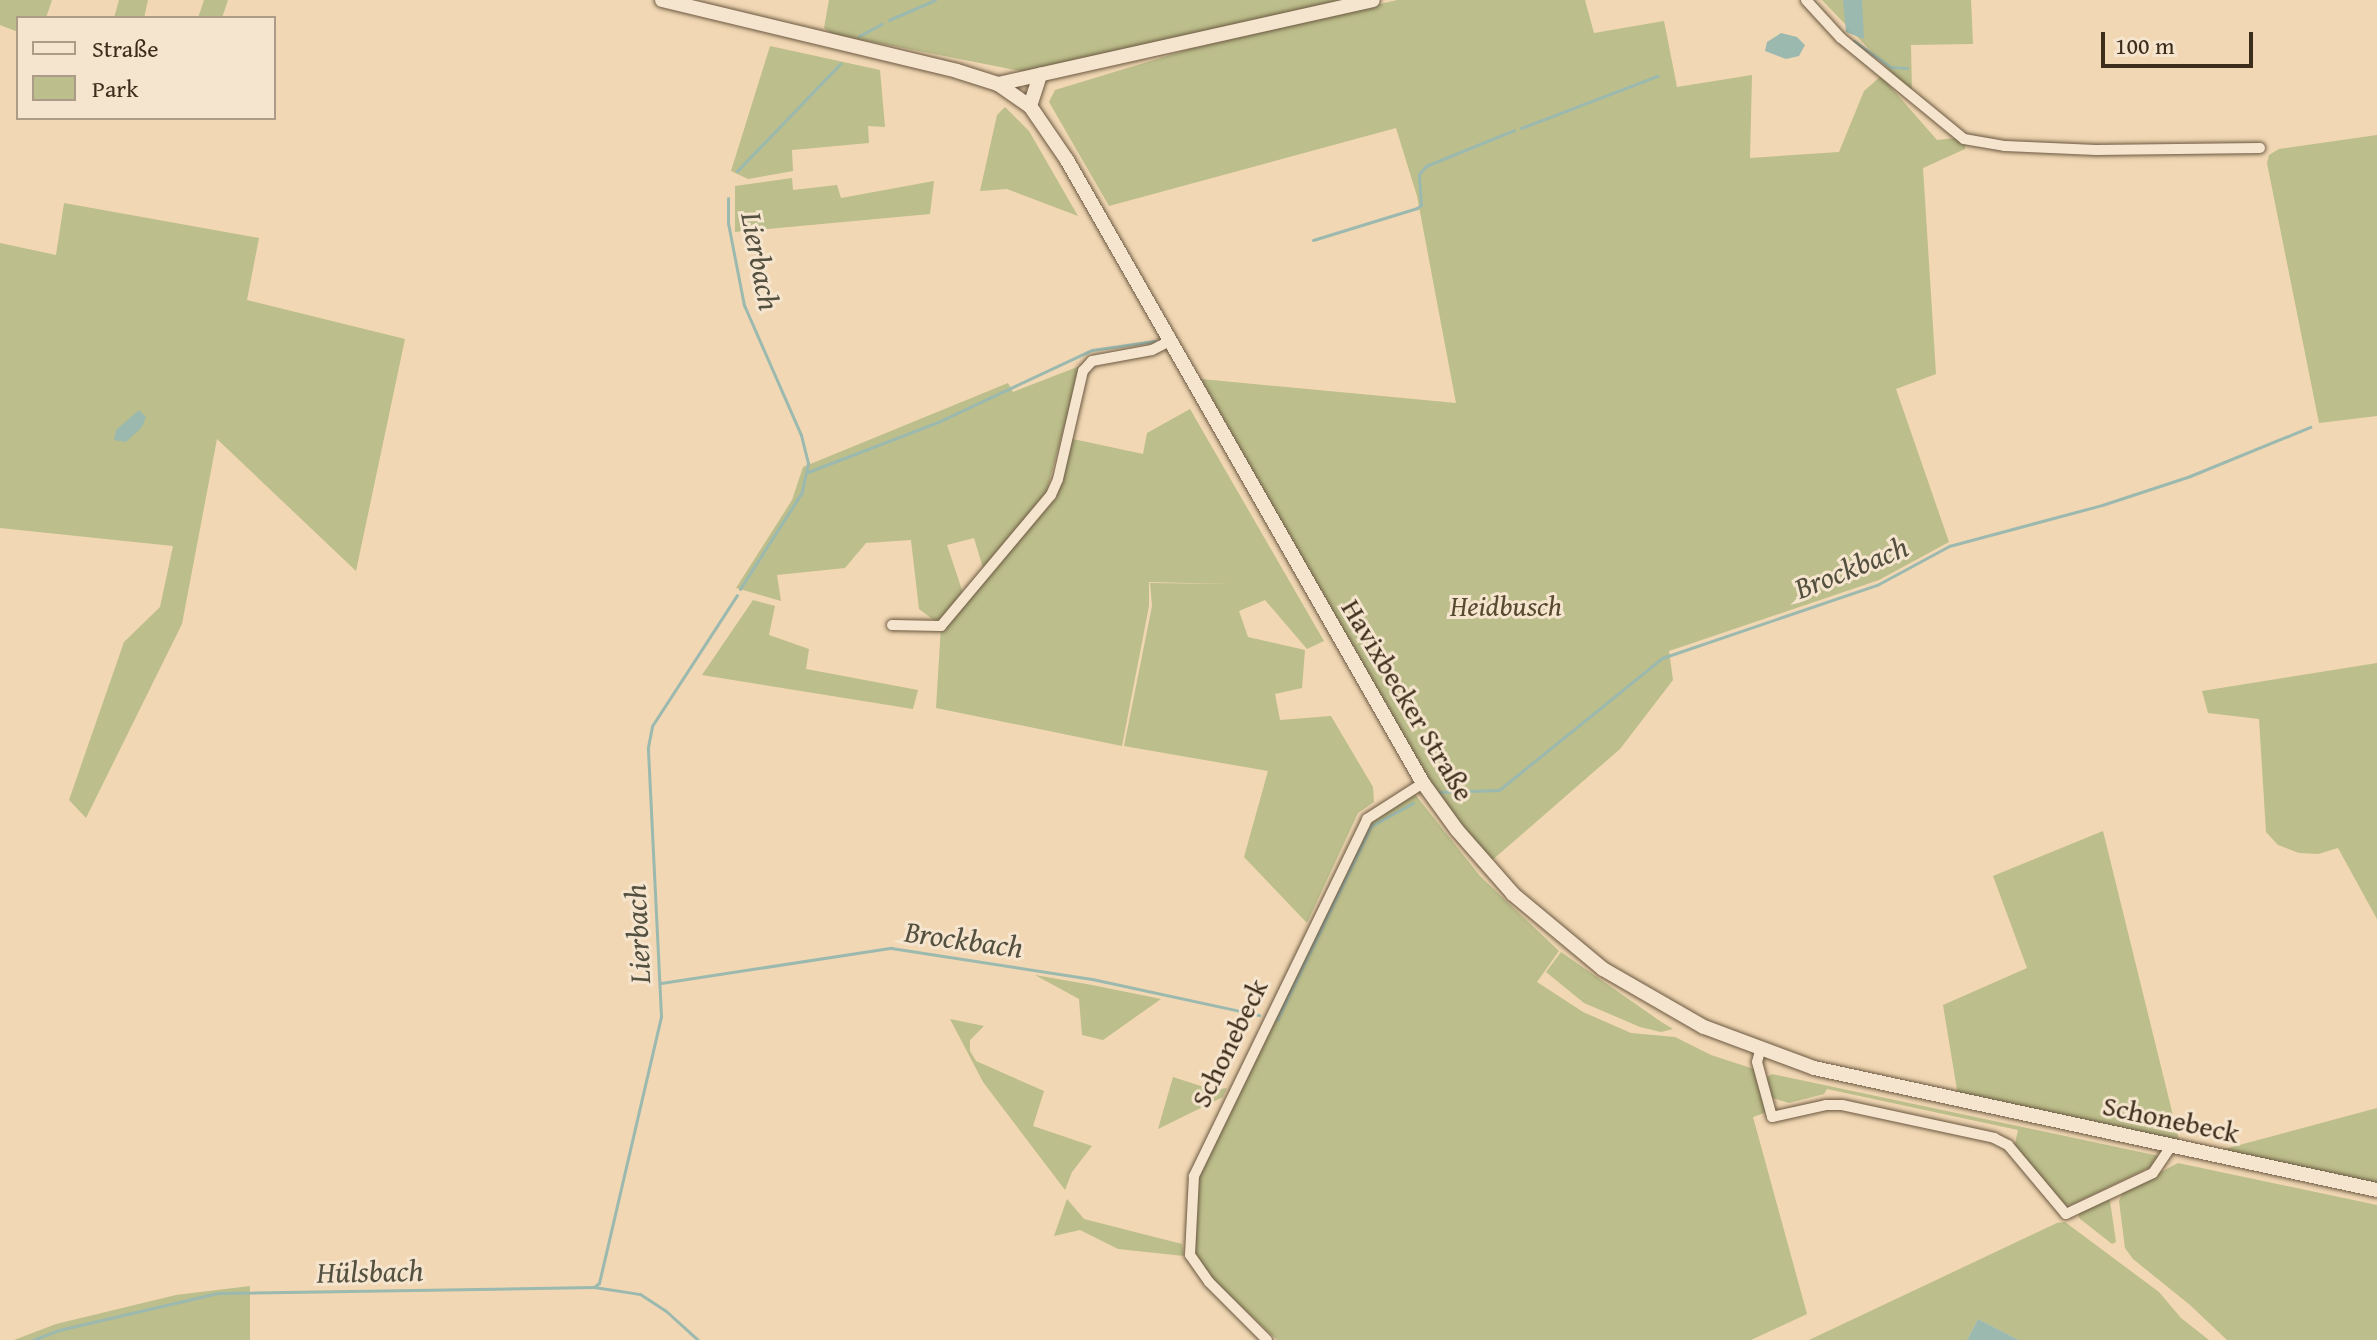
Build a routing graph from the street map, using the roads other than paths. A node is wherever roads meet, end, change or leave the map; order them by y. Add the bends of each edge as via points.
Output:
1 (662, 0) edge
2 (1373, 0) edge
3 (1806, 0) edge
4 (1040, 75) junction
5 (998, 84) junction
6 (1030, 106) junction
7 (2260, 148) dead end
8 (1170, 341) junction
9 (892, 625) dead end
10 (1423, 783) junction
11 (1760, 1051) junction
12 (1955, 1100) joint
13 (2171, 1146) junction
14 (2377, 1190) edge
15 (1267, 1340) edge

1 - 5 main road, Havixbecker Straße
2 - 4 main road
3 - 7 street via 1841,38 1964,139 2096,150
4 - 5 main road
4 - 6 main road
5 - 6 main road, Havixbecker Straße
6 - 8 main road, Havixbecker Straße via 1067,160
8 - 9 street via 1152,350 1092,361 1083,371 1051,495 941,626
8 - 10 main road, Havixbecker Straße
10 - 11 main road, Havixbecker Straße via 1487,865 1561,937 1650,998
10 - 15 street, Schonebeck via 1367,819 1194,1176 1190,1255 1209,1282
11 - 12 main road, Havixbecker Straße
11 - 13 street via 1757,1062 1772,1117 1842,1105 1994,1138 2008,1145 2066,1214 2153,1173
12 - 13 main road, Schonebeck
13 - 14 main road, Schonebeck

